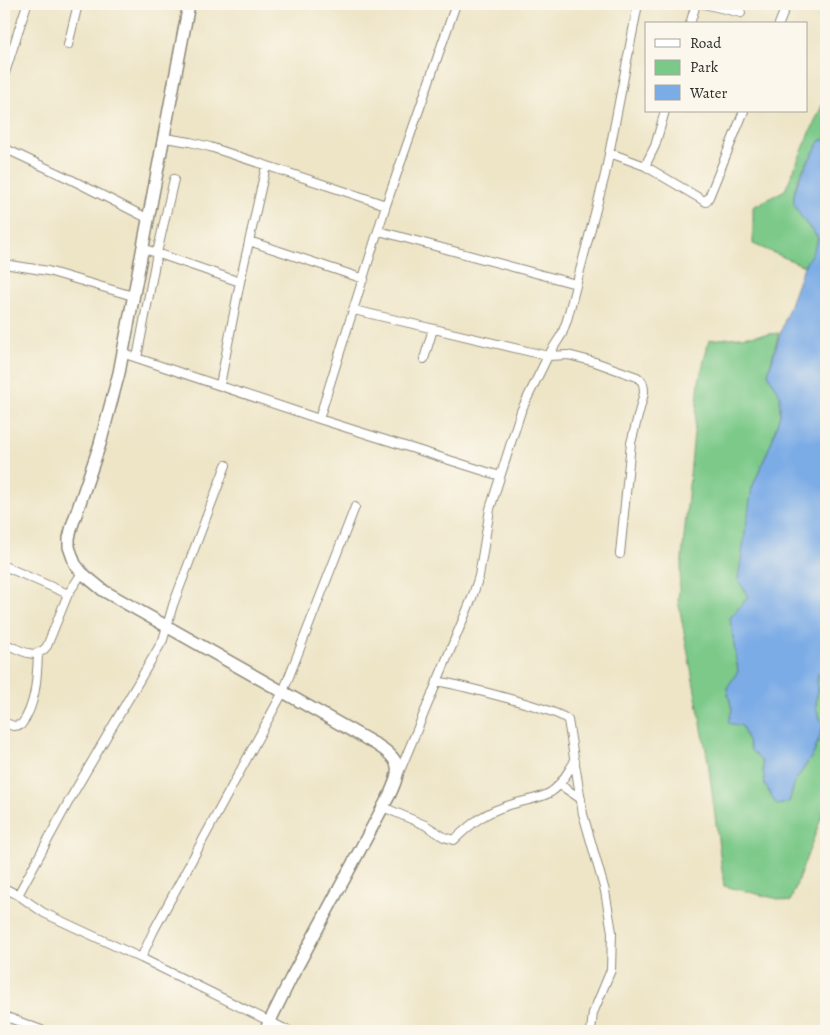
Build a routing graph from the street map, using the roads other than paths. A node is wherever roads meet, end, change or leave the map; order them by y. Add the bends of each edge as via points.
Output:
1 (26, 4) edge
2 (78, 4) edge
3 (456, 4) edge
4 (638, 4) edge
5 (696, 4) edge
6 (704, 4) edge
7 (787, 4) edge
8 (187, 5) edge
9 (741, 13) dead end
10 (691, 22) edge
11 (780, 22) edge
12 (68, 45) dead end
13 (4, 76) edge
14 (666, 112) edge
15 (744, 112) edge
16 (165, 138) junction
17 (4, 148) edge
18 (610, 153) junction
19 (266, 166) junction
20 (646, 166) junction
21 (174, 179) dead end
22 (386, 205) junction
23 (148, 220) junction
24 (379, 231) junction
25 (249, 241) junction
26 (142, 248) junction
27 (157, 253) junction
28 (4, 264) edge
29 (364, 279) junction
30 (240, 282) junction
31 (576, 284) junction
32 (133, 296) junction
33 (354, 310) junction
34 (433, 329) junction
35 (122, 353) junction
36 (548, 356) junction
37 (137, 358) junction
38 (424, 359) dead end
39 (220, 385) junction
40 (319, 419) junction
41 (226, 465) dead end
42 (500, 476) junction
43 (355, 507) dead end
44 (620, 554) dead end
45 (4, 566) edge
46 (82, 573) junction
47 (68, 594) junction
48 (168, 627) junction
49 (4, 643) edge
50 (38, 654) junction
51 (437, 681) junction
52 (283, 692) junction
53 (4, 722) edge
54 (575, 761) junction
55 (398, 777) junction
56 (559, 784) junction
57 (581, 799) junction
58 (383, 807) junction
59 (4, 888) edge
60 (18, 895) junction
61 (141, 958) junction
62 (4, 1016) edge
63 (267, 1026) edge
64 (44, 1031) edge
65 (289, 1031) edge
66 (591, 1031) edge

1 - 13 street
2 - 12 street
3 - 22 street
4 - 18 street
5 - 10 street
6 - 9 street
7 - 11 street
8 - 16 street
14 - 20 street
15 - 20 street via 706,202
16 - 19 street via 197,144
16 - 23 street
17 - 23 street
18 - 20 street
18 - 31 street
19 - 22 street
19 - 25 street
21 - 27 street
22 - 24 street
23 - 26 street
24 - 29 street
24 - 31 street
25 - 29 street
25 - 30 street
26 - 27 street
26 - 32 street
27 - 30 street
27 - 37 street
28 - 32 street via 48,271
29 - 33 street
30 - 39 street
31 - 36 street via 564,327
32 - 35 street
33 - 34 street
33 - 40 street
34 - 36 street
34 - 38 street
35 - 37 street
35 - 46 street via 108,417 72,526 69,547
36 - 42 street via 521,411
36 - 44 street via 568,355 642,380 644,393 631,443
37 - 39 street
39 - 40 street
40 - 42 street
41 - 48 street via 173,605
42 - 51 street via 490,509 479,576
43 - 52 street
45 - 47 street
46 - 47 street
46 - 48 street via 104,591
47 - 50 street via 47,646
48 - 52 street
48 - 60 street
49 - 50 street via 28,654
50 - 53 street via 37,685 25,720 21,725 13,726
51 - 54 street via 565,716
51 - 55 street
52 - 55 street via 384,749 395,761
52 - 61 street
54 - 56 street
54 - 57 street
55 - 58 street
56 - 57 street
56 - 58 street via 551,792 480,817 454,840
57 - 66 street via 605,890 612,932 611,970 593,1013
58 - 63 street
59 - 60 street
60 - 61 street via 44,913
61 - 63 street
62 - 64 street
63 - 65 street

